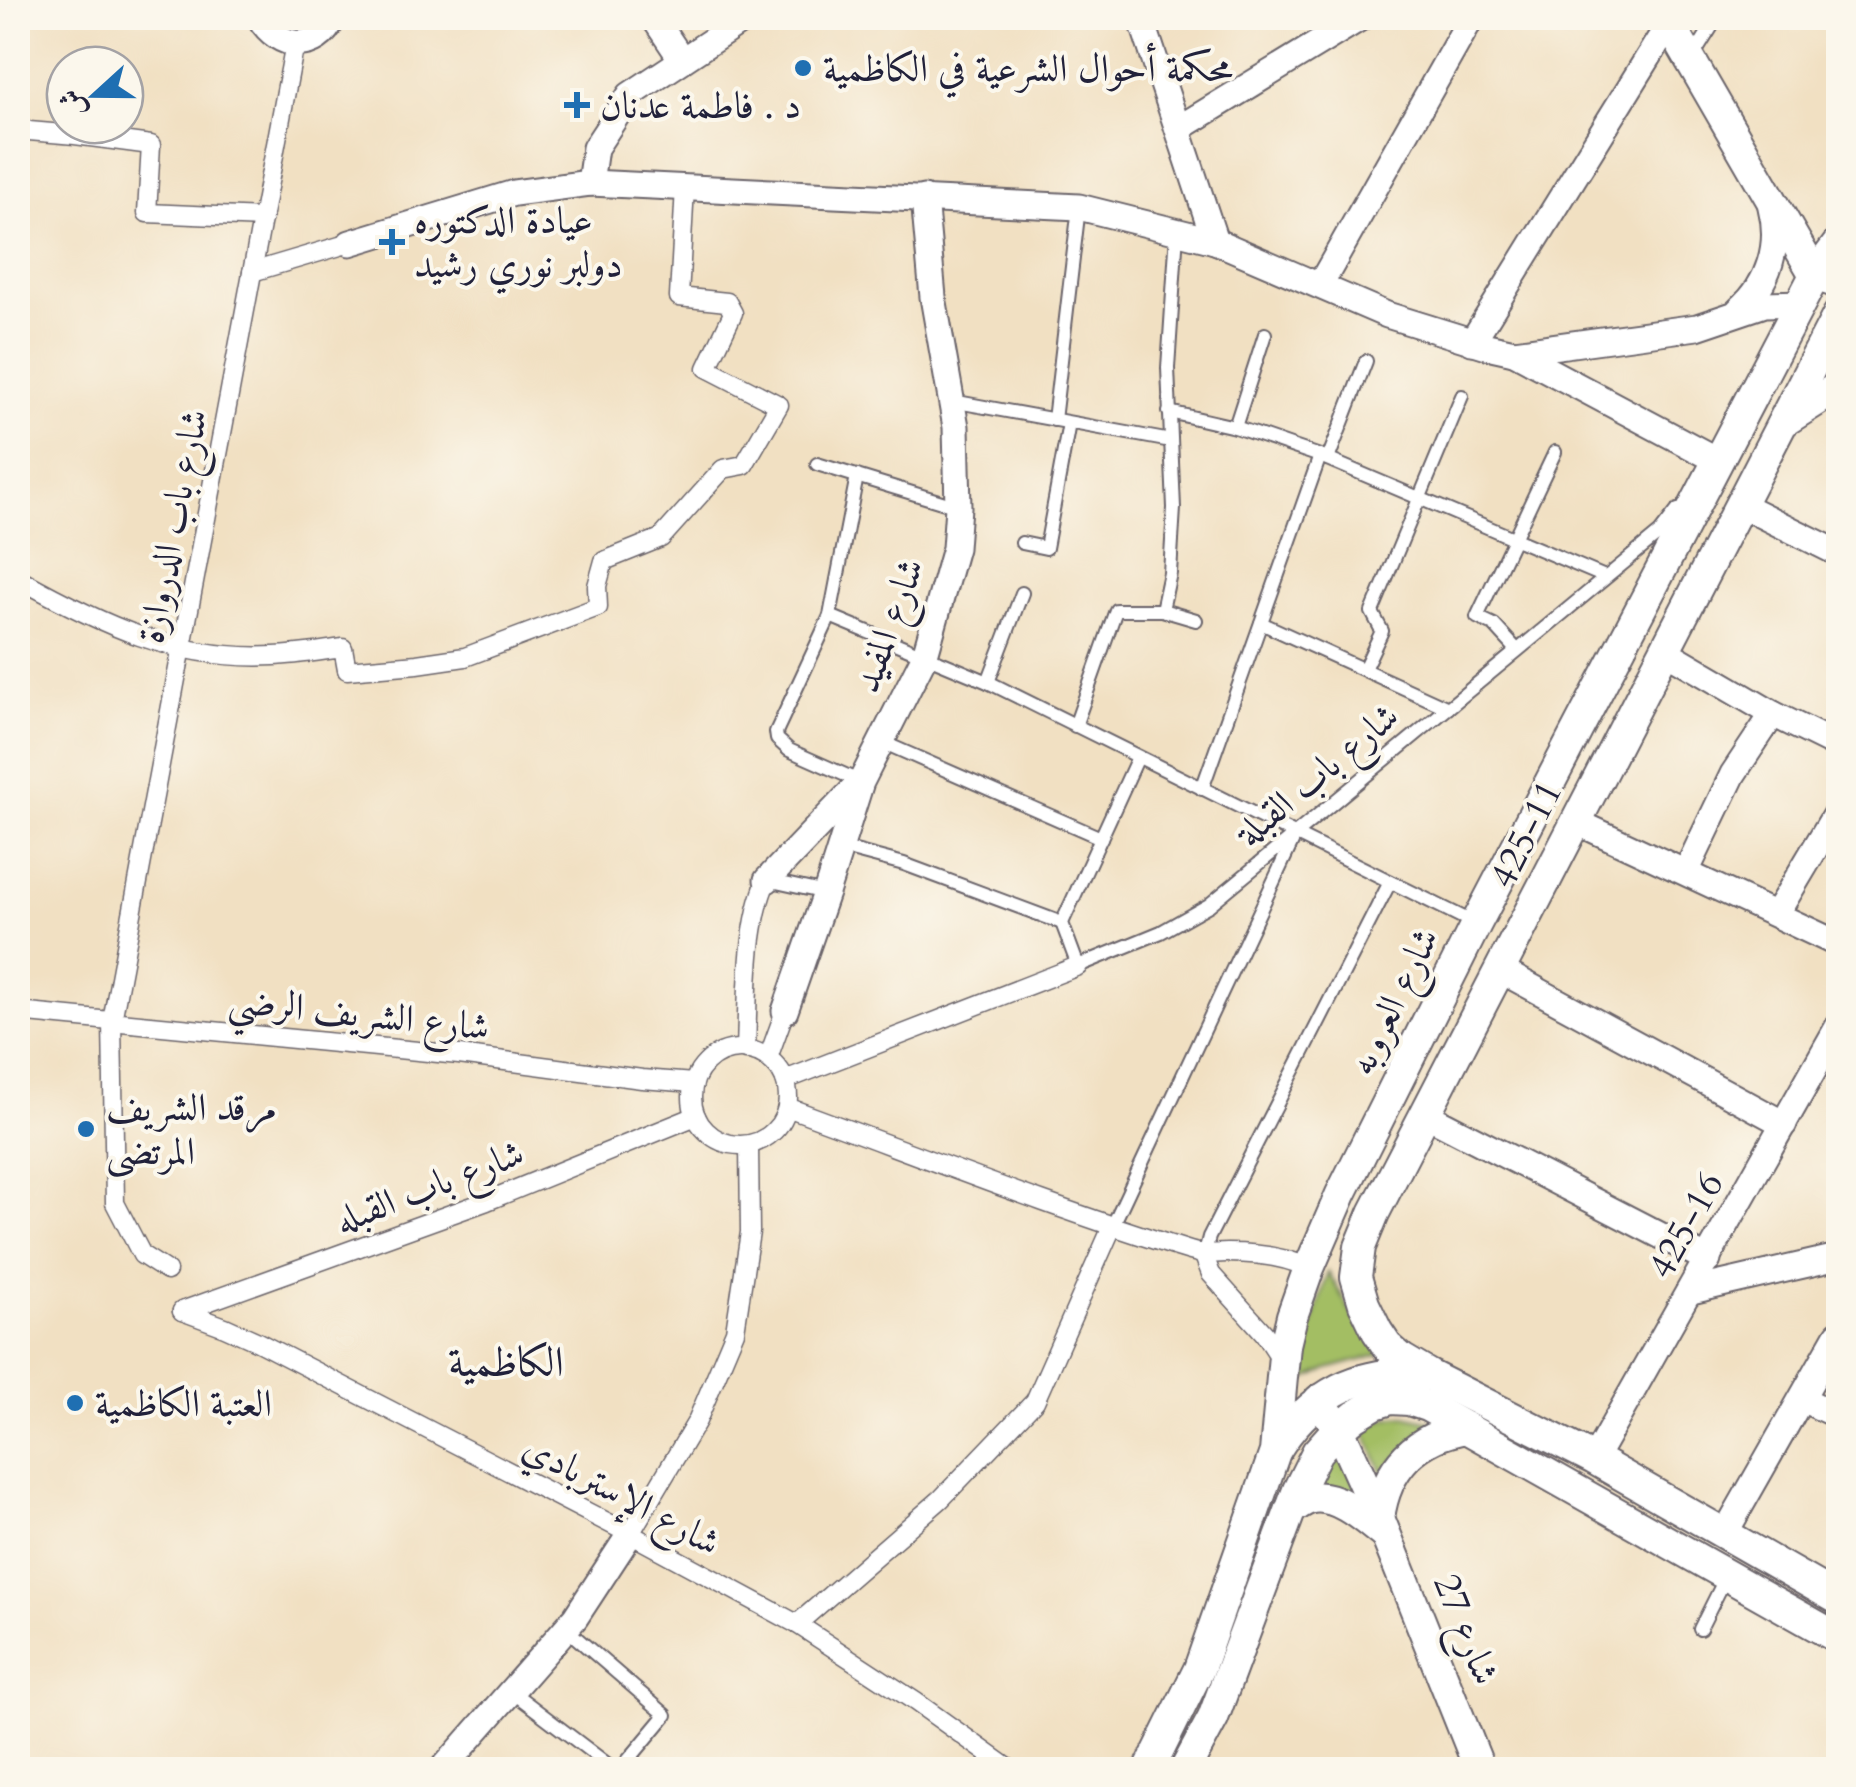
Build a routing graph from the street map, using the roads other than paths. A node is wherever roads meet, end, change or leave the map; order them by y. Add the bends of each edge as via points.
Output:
1 (260, 18) edge
2 (334, 18) edge
3 (654, 18) edge
4 (746, 18) edge
5 (1141, 18) edge
6 (1360, 18) edge
7 (1470, 18) edge
8 (1717, 18) edge
9 (1668, 20) edge
10 (295, 44) junction
11 (682, 60) junction
12 (1690, 60) junction
13 (18, 126) edge
14 (1178, 129) junction
15 (590, 184) junction
16 (686, 188) junction
17 (1768, 193) junction
18 (924, 198) junction
19 (1080, 207) junction
20 (262, 218) junction
21 (1176, 232) junction
22 (1216, 242) junction
23 (350, 243) joint
24 (1838, 244) edge
25 (252, 272) junction
26 (1827, 279) edge
27 (1320, 285) junction
28 (1802, 304) junction
29 (1735, 313) junction
30 (1838, 318) edge
31 (1265, 334) dead end
32 (1472, 342) junction
33 (1514, 352) junction
34 (1366, 361) dead end
35 (1838, 387) edge
36 (1462, 396) dead end
37 (952, 401) junction
38 (1168, 412) junction
39 (1054, 420) junction
40 (1069, 422) junction
41 (1784, 422) junction
42 (1235, 427) junction
43 (1171, 441) junction
44 (1556, 452) dead end
45 (1324, 458) junction
46 (1713, 458) junction
47 (818, 464) dead end
48 (857, 476) junction
49 (1420, 498) junction
50 (1740, 505) junction
51 (958, 507) junction
52 (1516, 540) junction
53 (1022, 543) dead end
54 (1838, 552) edge
55 (1605, 577) junction
56 (18, 578) edge
57 (1022, 592) dead end
58 (1162, 610) junction
59 (830, 616) junction
60 (1196, 620) dead end
61 (1261, 623) junction
62 (182, 648) junction
63 (1517, 650) junction
64 (1665, 650) junction
65 (926, 655) junction
66 (1364, 669) junction
67 (988, 682) junction
68 (1448, 708) junction
69 (1773, 714) junction
70 (1075, 726) junction
71 (882, 742) junction
72 (1838, 746) edge
73 (1138, 757) junction
74 (861, 782) junction
75 (1202, 788) junction
76 (1838, 810) edge
77 (1576, 822) junction
78 (1296, 835) junction
79 (1100, 838) junction
80 (840, 847) junction
81 (1686, 872) junction
82 (767, 880) junction
83 (1390, 882) junction
84 (826, 893) junction
85 (1776, 914) junction
86 (1062, 923) junction
87 (1476, 924) junction
88 (1838, 944) edge
89 (1078, 966) junction
90 (1500, 970) junction
91 (784, 1011) joint
92 (18, 1012) edge
93 (112, 1021) junction
94 (1838, 1027) edge
95 (746, 1050) junction
96 (768, 1058) junction
97 (785, 1080) junction
98 (694, 1083) junction
99 (787, 1107) junction
100 (1425, 1114) junction
101 (696, 1116) junction
102 (1784, 1124) junction
103 (749, 1145) junction
104 (1112, 1228) junction
105 (1204, 1256) junction
106 (1838, 1257) edge
107 (1708, 1260) junction
108 (1309, 1268) junction
109 (167, 1271) dead end
110 (1691, 1291) junction
111 (182, 1312) joint
112 (1838, 1334) edge
113 (1283, 1362) junction
114 (1429, 1375) junction
115 (1802, 1399) junction
116 (1319, 1400) junction
117 (1838, 1416) edge
118 (1467, 1428) junction
119 (1339, 1429) junction
120 (1317, 1452) junction
121 (1594, 1459) junction
122 (1272, 1461) junction
123 (1294, 1500) junction
124 (1382, 1527) junction
125 (630, 1534) junction
126 (1724, 1534) junction
127 (1727, 1575) junction
128 (1838, 1599) edge
129 (797, 1624) junction
130 (565, 1628) junction
131 (1700, 1629) dead end
132 (1838, 1638) edge
133 (511, 1691) junction
134 (442, 1770) edge
135 (617, 1770) edge
136 (1010, 1770) edge
137 (1149, 1770) edge
138 (1186, 1770) edge
139 (1480, 1770) edge

1 - 10 street via 268,31
2 - 10 street via 322,35
3 - 11 street
4 - 11 street
5 - 14 street
6 - 14 street
7 - 27 street
8 - 12 lane
9 - 12 street
9 - 32 street
10 - 20 street, شارع باب الدروازة
11 - 15 street via 630,94 595,148
12 - 17 street
13 - 20 street via 151,145 147,212
14 - 22 street
15 - 16 street
15 - 23 street via 514,194
16 - 18 street
16 - 62 street via 679,297 727,302 733,312 707,368 779,405 744,465 723,468 661,538 604,561 598,607 465,656 417,664 346,670 343,648 273,656
17 - 26 street
17 - 29 street via 1776,245 1761,284
18 - 19 street
18 - 37 street, شارع المفيد
19 - 21 street
19 - 39 lane
20 - 25 street, شارع باب الدروازة
21 - 22 street
21 - 38 lane
22 - 27 street
23 - 25 street
24 - 26 street, شارع العروبه
25 - 62 street, شارع باب الدروازة
26 - 28 street, شارع العروبه
27 - 32 street
28 - 29 street
28 - 30 street
28 - 46 lane, شارع باب القبلة
28 - 87 street, شارع العروبه
29 - 33 street via 1697,327
30 - 41 street, 425-11
31 - 42 lane
32 - 33 street
33 - 46 street
34 - 45 lane
35 - 41 street
36 - 49 lane
37 - 39 lane
37 - 51 street, شارع المفيد
38 - 42 lane
38 - 43 lane
39 - 40 lane
40 - 43 lane
40 - 53 lane via 1046,548
41 - 50 street, 425-11
42 - 45 lane
43 - 58 lane via 1173,540
44 - 52 lane
45 - 49 lane
45 - 61 lane
46 - 55 lane, شارع باب القبلة via 1660,532
47 - 48 lane
48 - 51 lane
48 - 59 lane
49 - 52 lane
49 - 66 lane via 1372,612 1382,631
50 - 54 street
50 - 64 street, 425-11
51 - 65 street, شارع المفيد
52 - 55 lane
52 - 63 lane via 1477,617
55 - 63 lane, شارع باب القبلة
56 - 62 street via 107,625
57 - 67 lane
58 - 60 lane
58 - 70 lane via 1116,610
59 - 65 lane
59 - 74 lane via 778,723 777,739
61 - 66 lane
61 - 75 lane
62 - 93 street, شارع باب الدروازة
63 - 68 lane, شارع باب القبلة
64 - 69 street
64 - 77 street, 425-11
65 - 67 lane
65 - 71 street, شارع المفيد
66 - 68 lane
67 - 70 lane
68 - 78 lane, شارع باب القبلة
69 - 72 street
69 - 81 street via 1733,774
70 - 73 lane
71 - 74 street, شارع المفيد
71 - 79 lane
73 - 75 lane
73 - 79 lane
74 - 80 street, شارع المفيد
74 - 82 street
75 - 78 lane
76 - 85 street
77 - 81 street
77 - 90 street, 425-11
78 - 83 lane
78 - 89 lane, شارع باب القبلة via 1188,918
78 - 104 lane
79 - 86 lane
80 - 84 street, شارع المفيد
80 - 86 lane
81 - 85 street
82 - 84 lane
82 - 95 street via 755,918
83 - 87 lane
83 - 105 lane
84 - 91 street, شارع المفيد
85 - 88 street
86 - 89 lane
87 - 108 street, شارع العروبه
89 - 97 street, شارع باب القبلة
90 - 100 street, 425-11
90 - 102 street
91 - 96 street, شارع المفيد
92 - 93 street, شارع الشريف الرضي
93 - 98 street, شارع الشريف الرضي
93 - 109 street, شارع باب الدروازة via 115,1202 142,1255
94 - 102 street, 425-16
95 - 96 street
95 - 98 street via 712,1058
96 - 97 street
97 - 99 street
98 - 101 street
99 - 103 street via 774,1132
99 - 104 street
100 - 107 street
100 - 114 street, 425-11 via 1367,1230 1356,1277 1376,1332
101 - 103 street via 718,1140
101 - 111 street, شارع باب القبله
102 - 107 street, 425-16
103 - 125 street via 750,1232 735,1331 696,1421
104 - 105 street
104 - 129 street via 1035,1400 941,1499
105 - 108 street via 1248,1254
105 - 113 street via 1211,1274
106 - 110 street
107 - 110 street, 425-16
108 - 113 street, شارع العروبه
110 - 121 street, 425-16
111 - 125 street, شارع الإستربادي via 256,1341
112 - 115 street
113 - 122 street, شارع العروبه
114 - 116 street, 425-11 via 1372,1377
114 - 121 street, 425-11
115 - 117 street
115 - 126 street
116 - 119 street, شارع 27
116 - 122 street, 425-11 via 1294,1424
118 - 119 street via 1427,1406 1390,1400
118 - 124 street via 1410,1452 1381,1503
118 - 127 street
119 - 120 street
119 - 124 street, شارع 27
120 - 122 street
120 - 123 street
121 - 126 street, 425-11
122 - 123 street via 1296,1479
122 - 137 street, شارع العروبه via 1199,1670
123 - 124 street via 1323,1498
123 - 138 street via 1214,1718
124 - 139 street, شارع 27
125 - 129 street, شارع الإستربادي
125 - 130 street
126 - 128 street, 425-11
127 - 131 lane
127 - 132 street
129 - 136 street, شارع الإستربادي
130 - 133 street
130 - 135 lane via 666,1714
133 - 134 street
133 - 135 lane

